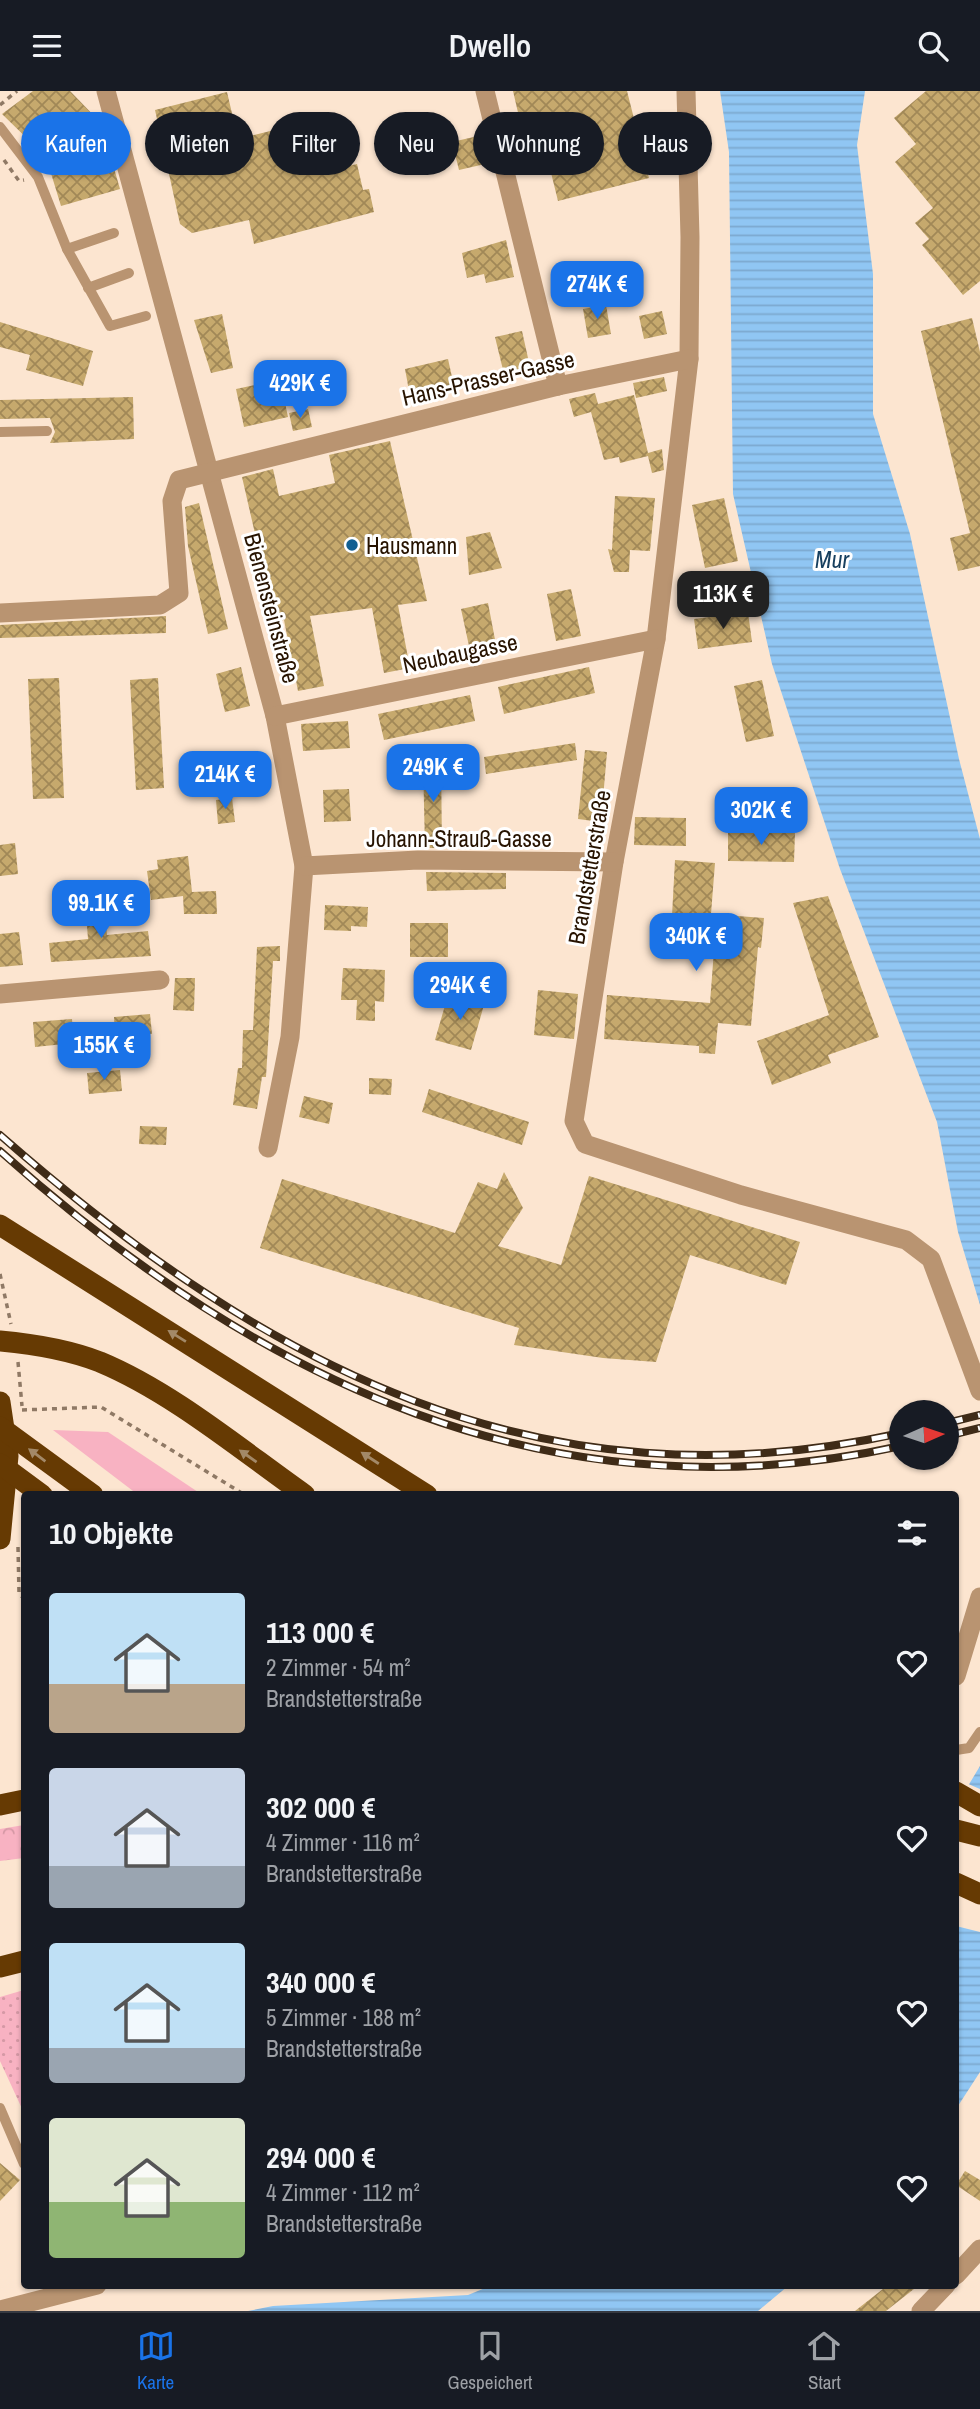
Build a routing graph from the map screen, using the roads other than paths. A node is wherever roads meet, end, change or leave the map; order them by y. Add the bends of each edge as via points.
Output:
1 (106, 91) edge
2 (485, 91) edge
3 (686, 91) edge
4 (0, 127) edge
5 (114, 233) dead end
6 (67, 249) junction
7 (129, 273) dead end
8 (88, 288) junction
9 (146, 316) dead end
10 (689, 359) junction
11 (558, 386) junction
12 (47, 431) dead end
13 (0, 432) edge
14 (210, 471) junction
15 (0, 613) edge
16 (656, 639) junction
17 (275, 716) junction
18 (614, 862) junction
19 (304, 866) junction
20 (160, 980) dead end
21 (0, 995) edge
22 (268, 1148) dead end
23 (0, 1225) edge
24 (0, 1341) edge
25 (980, 1391) edge
26 (0, 1402) edge
27 (0, 1427) edge
28 (0, 1464) edge
29 (36, 1491) edge
30 (87, 1491) edge
31 (298, 1491) edge
32 (421, 1491) edge
33 (0, 1539) edge
34 (980, 1597) edge
35 (959, 1666) edge
36 (980, 1732) edge
37 (959, 1750) edge
38 (959, 1794) edge
39 (21, 1801) edge
40 (0, 1805) edge
41 (980, 1806) edge
42 (959, 1831) edge
43 (980, 1836) edge
44 (959, 1885) edge
45 (959, 1895) edge
46 (980, 1896) edge
47 (21, 1962) edge
48 (0, 1967) edge
49 (0, 2108) edge
50 (21, 2157) edge
51 (980, 2249) edge
52 (959, 2272) edge
53 (78, 2289) edge
54 (943, 2289) edge
55 (928, 2309) edge
56 (0, 2310) edge

1 - 14 street, Bienensteinstraße
2 - 11 street
3 - 10 street, Brandstetterstraße
4 - 6 lane via 38,177
5 - 6 lane
6 - 8 lane
7 - 8 lane
8 - 9 lane via 110,326
10 - 11 street, Hans-Prasser-Gasse
10 - 16 street, Brandstetterstraße
11 - 14 street, Hans-Prasser-Gasse
12 - 13 lane
14 - 15 street, Hans-Prasser-Gasse via 179,480 172,501 179,593 160,605
14 - 17 street, Bienensteinstraße
16 - 17 street, Neubaugasse
16 - 18 street, Brandstetterstraße
17 - 19 street, Bienensteinstraße
18 - 19 street, Johann-Strauß-Gasse via 418,860
18 - 25 street, Brandstetterstraße via 574,1121 585,1144 741,1195 906,1240 931,1259
19 - 22 street, Bienensteinstraße via 290,1037
20 - 21 street
32 -> 23 highway
31 -> 24 highway via 156,1392 100,1362
26 - 33 highway via 8,1456
30 -> 27 highway
28 - 29 highway
34 - 35 street
36 - 37 lane via 969,1748
38 - 41 highway
39 - 40 highway
42 - 43 highway
44 - 46 highway
45 - 46 highway
47 - 48 highway
49 - 50 lane
51 - 52 street
53 - 56 street
54 - 55 street

